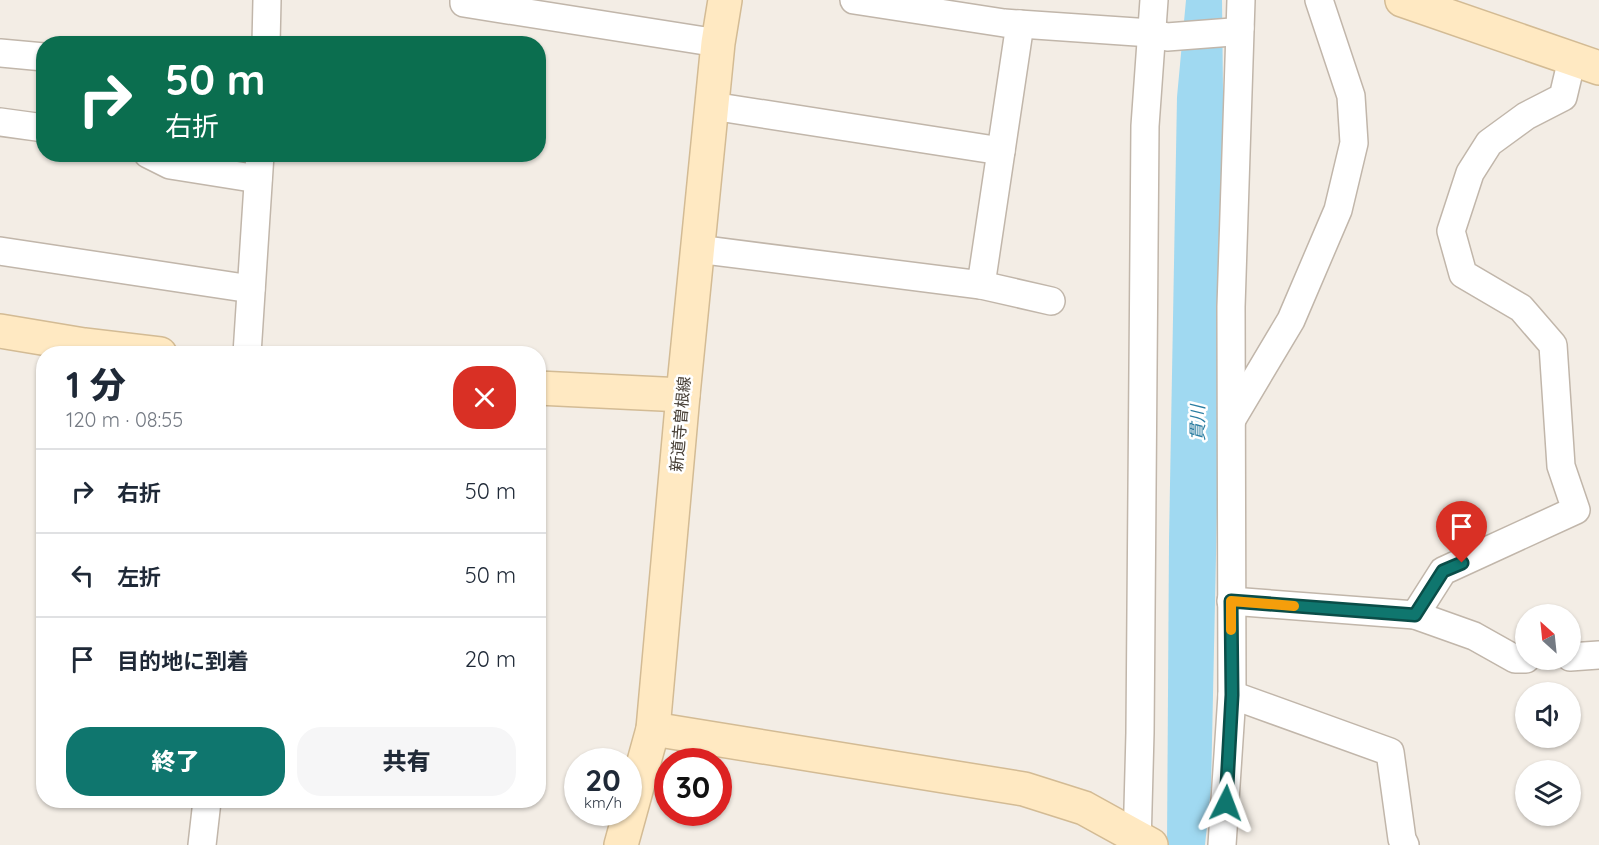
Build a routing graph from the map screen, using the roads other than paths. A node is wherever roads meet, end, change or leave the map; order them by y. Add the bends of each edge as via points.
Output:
1 (267, 0) edge
2 (725, 0) edge
3 (854, 0) edge
4 (1154, 0) edge
5 (1241, 0) edge
6 (1319, 0) edge
7 (1402, 0) edge
8 (458, 1) edge
9 (1020, 24) junction
10 (1236, 30) junction
11 (1159, 35) junction
12 (266, 36) edge
13 (718, 43) junction
14 (0, 53) edge
15 (36, 56) edge
16 (1586, 64) edge
17 (712, 106) junction
18 (0, 122) edge
19 (36, 127) edge
20 (1001, 151) junction
21 (164, 162) edge
22 (259, 167) edge
23 (697, 249) junction
24 (0, 251) edge
25 (981, 285) junction
26 (251, 289) junction
27 (1051, 301) dead end
28 (0, 331) edge
29 (92, 346) edge
30 (247, 346) edge
31 (546, 388) edge
32 (683, 396) junction
33 (1231, 420) junction
34 (1231, 601) junction
35 (1415, 615) junction
36 (1599, 655) edge
37 (1581, 656) edge
38 (1515, 659) edge
39 (1232, 695) junction
40 (653, 729) junction
41 (206, 808) edge
42 (1142, 842) edge
43 (202, 845) edge
44 (621, 845) edge
45 (1222, 845) edge
46 (1405, 845) edge

1 - 12 street
2 - 13 street, 新道寺曽根線
3 - 9 street
4 - 11 street
5 - 10 street
6 - 33 street via 1351,96 1354,143 1338,210 1292,320
7 - 16 street
8 - 13 street
9 - 11 street
9 - 20 street
10 - 11 street
10 - 33 street
11 - 42 street via 1144,126
13 - 17 street, 新道寺曽根線
14 - 15 street
16 - 35 street via 1563,97 1526,116 1489,143 1470,173 1451,231 1462,274 1521,308 1553,345 1561,466 1576,510 1443,571
17 - 20 street
17 - 23 street, 新道寺曽根線
18 - 19 street
20 - 25 street
21 - 22 street
22 - 26 street
23 - 25 street
23 - 32 street, 新道寺曽根線
24 - 26 street
25 - 27 street
26 - 30 street
28 - 29 street
31 - 32 street
32 - 40 street, 新道寺曽根線
33 - 34 street
34 - 35 street
34 - 39 street
35 - 38 street via 1474,636
36 - 37 street
39 - 45 street
39 - 46 street via 1390,752
40 - 42 street via 1024,789 1084,808
40 - 44 street, 新道寺曽根線
41 - 43 street

